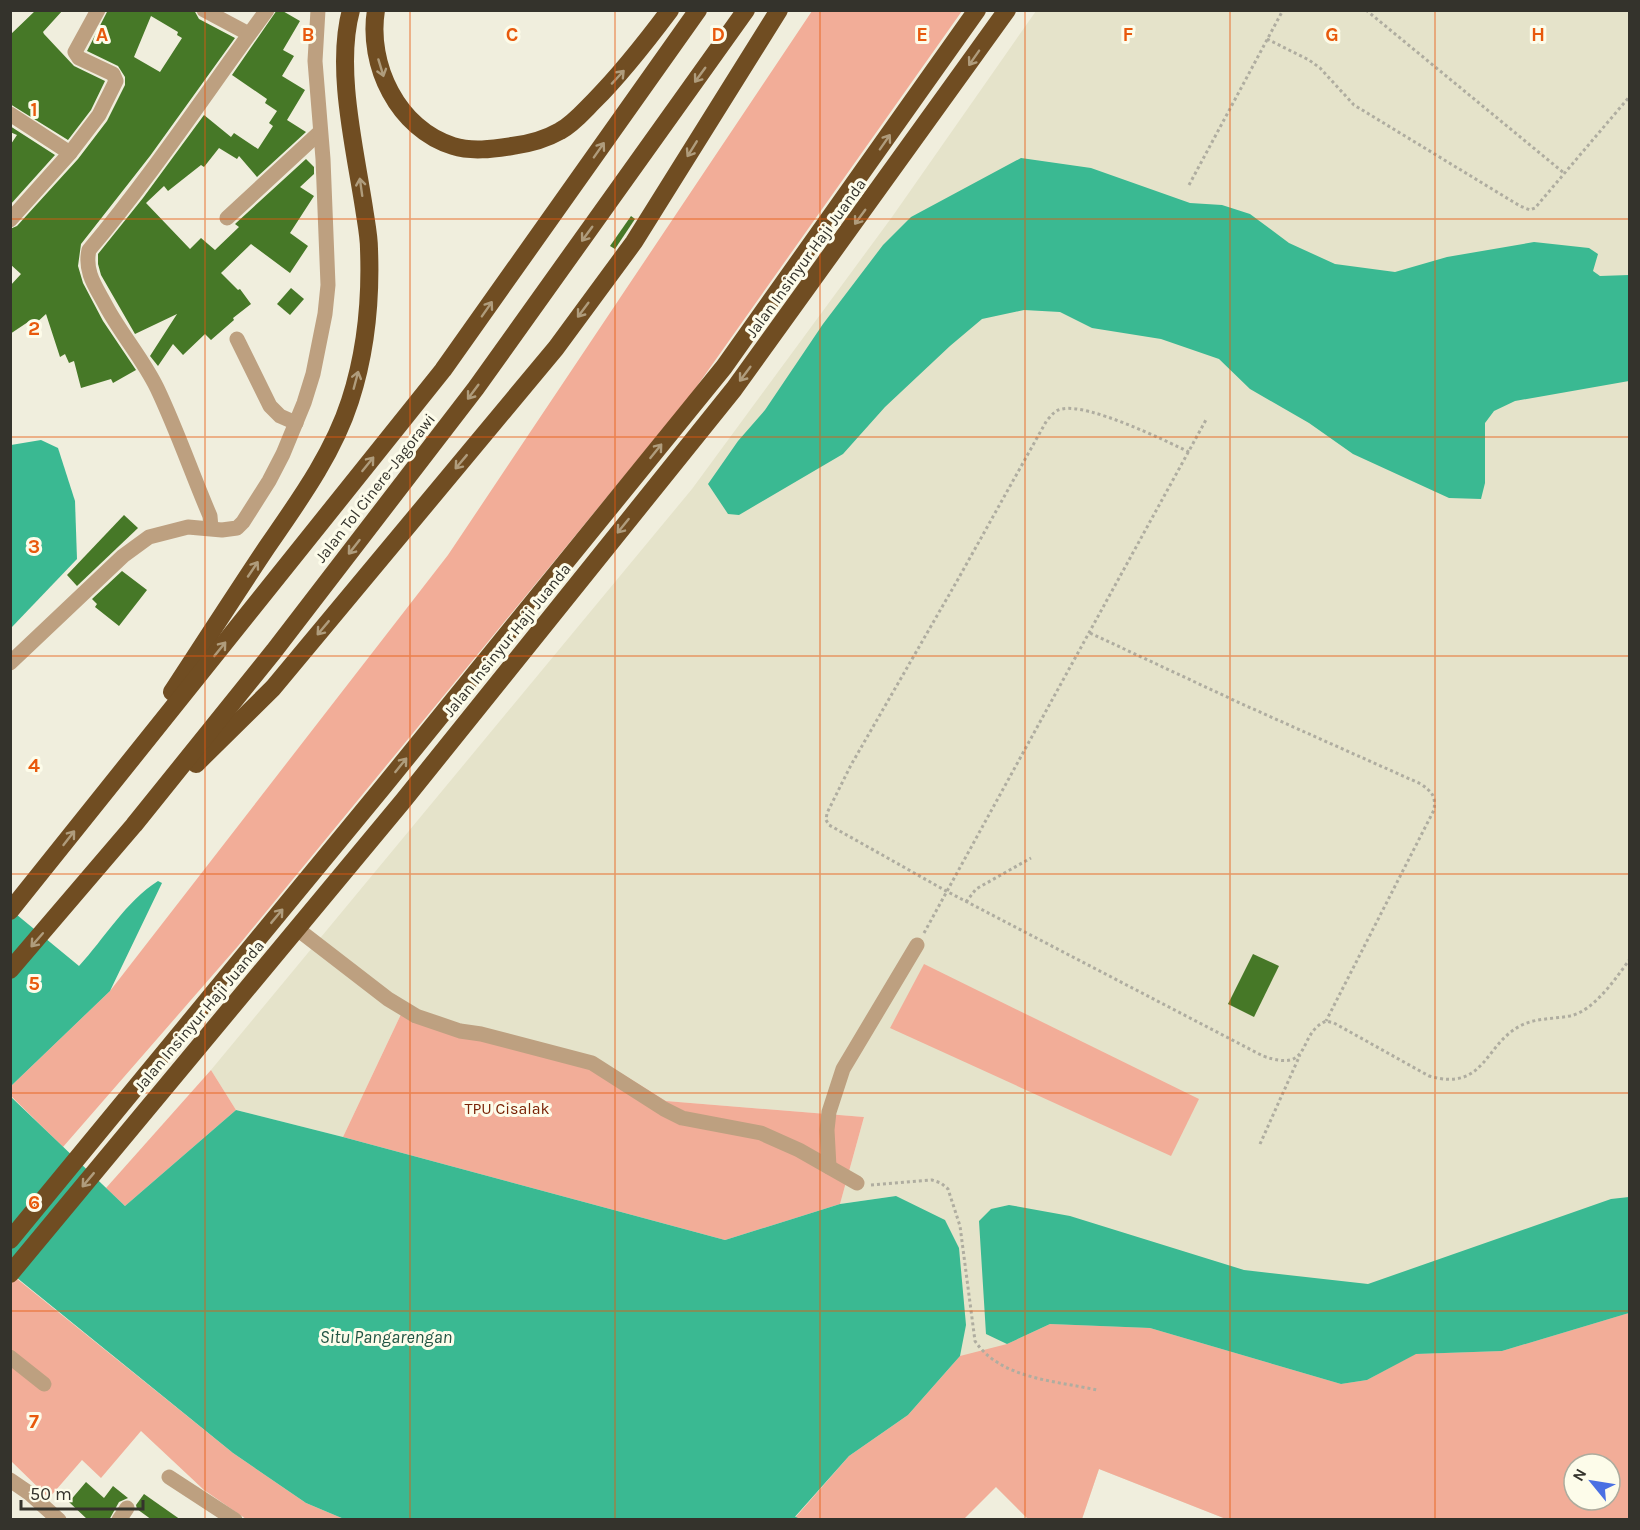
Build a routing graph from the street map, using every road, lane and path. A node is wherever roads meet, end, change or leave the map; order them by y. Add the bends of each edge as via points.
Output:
1 (98, 10) edge
2 (204, 10) edge
3 (267, 10) edge
4 (318, 10) edge
5 (351, 10) edge
6 (376, 10) edge
7 (670, 10) edge
8 (698, 10) edge
9 (746, 10) edge
10 (779, 10) edge
11 (977, 10) edge
12 (1007, 10) edge
13 (1283, 10) edge
14 (1366, 10) edge
15 (249, 34) junction
16 (1267, 39) junction
17 (1629, 96) edge
18 (10, 114) edge
19 (321, 132) junction
20 (70, 153) junction
21 (1565, 173) junction
22 (1189, 185) dead end
23 (227, 218) dead end
24 (10, 220) edge
25 (237, 339) dead end
26 (1207, 418) dead end
27 (296, 423) junction
28 (1189, 452) junction
29 (211, 528) junction
30 (1090, 633) junction
31 (10, 663) edge
32 (118, 776) junction
33 (383, 787) junction
34 (403, 801) junction
35 (134, 825) junction
36 (1031, 858) dead end
37 (948, 892) junction
38 (966, 902) junction
39 (10, 911) edge
40 (297, 928) junction
41 (917, 945) joint
42 (1629, 959) edge
43 (10, 970) edge
44 (1326, 1021) junction
45 (1300, 1054) junction
46 (1260, 1144) dead end
47 (829, 1167) junction
48 (857, 1183) joint
49 (10, 1240) edge
50 (10, 1274) edge
51 (10, 1357) edge
52 (44, 1384) dead end
53 (1097, 1390) dead end
54 (169, 1477) dead end
55 (10, 1480) edge
56 (59, 1520) edge
57 (235, 1520) edge

1 - 20 street via 75,52 79,58 113,74 116,81 99,115
2 - 15 street
3 - 15 street
4 - 19 street via 315,61
32 -> 5 highway via 294,507 328,452 350,403 364,346 369,293 369,246 345,60
6 -> 7 highway via 374,39 378,63 398,105 433,137 472,150 519,145 560,131 621,74
32 -> 8 highway, Jalan Tol Cinere–Jagorawi via 443,370
9 -> 35 highway, Jalan Tol Cinere–Jagorawi via 476,388 274,651
10 -> 35 highway via 634,242 556,348 273,688
33 -> 11 highway, Jalan Insinyur Haji Juanda via 724,367
12 -> 34 highway, Jalan Insinyur Haji Juanda via 734,389
13 - 16 path
14 - 21 path
15 - 29 street via 155,168 89,250 87,259 90,277 156,386 210,516
16 - 21 path via 1320,68 1354,105 1520,207 1535,208
16 - 22 path
17 - 21 path
18 - 20 street
19 - 23 street
19 - 27 street via 328,285 315,364
20 - 24 street
25 - 27 street via 270,406
26 - 28 path
27 - 29 street via 269,481 243,522 230,530
28 - 30 path
28 - 37 path via 1136,427 1078,409 1054,412 851,765 826,820
29 - 31 street via 175,529 138,544
30 - 37 path
30 - 44 path via 1432,792 1436,800 1434,810
39 -> 32 highway, Jalan Tol Cinere–Jagorawi
33 - 34 highway
49 -> 33 highway, Jalan Insinyur Haji Juanda
34 - 40 highway, Jalan Insinyur Haji Juanda
35 -> 43 highway, Jalan Tol Cinere–Jagorawi
36 - 38 path via 976,889
37 - 38 path
37 - 41 path
38 - 45 path via 1263,1056 1284,1061
40 - 47 street via 416,1016 592,1063 682,1118 761,1133
40 -> 50 highway, Jalan Insinyur Haji Juanda
41 - 47 street via 843,1069 829,1112
42 - 44 path via 1606,991 1588,1006 1573,1015 1521,1025 1482,1066 1455,1080 1429,1076
44 - 45 path via 1314,1030
45 - 46 path
47 - 48 street
48 - 53 path via 932,1180 948,1189 960,1226 973,1329 980,1349 1020,1374
51 - 52 street
54 - 57 street
55 - 56 street

